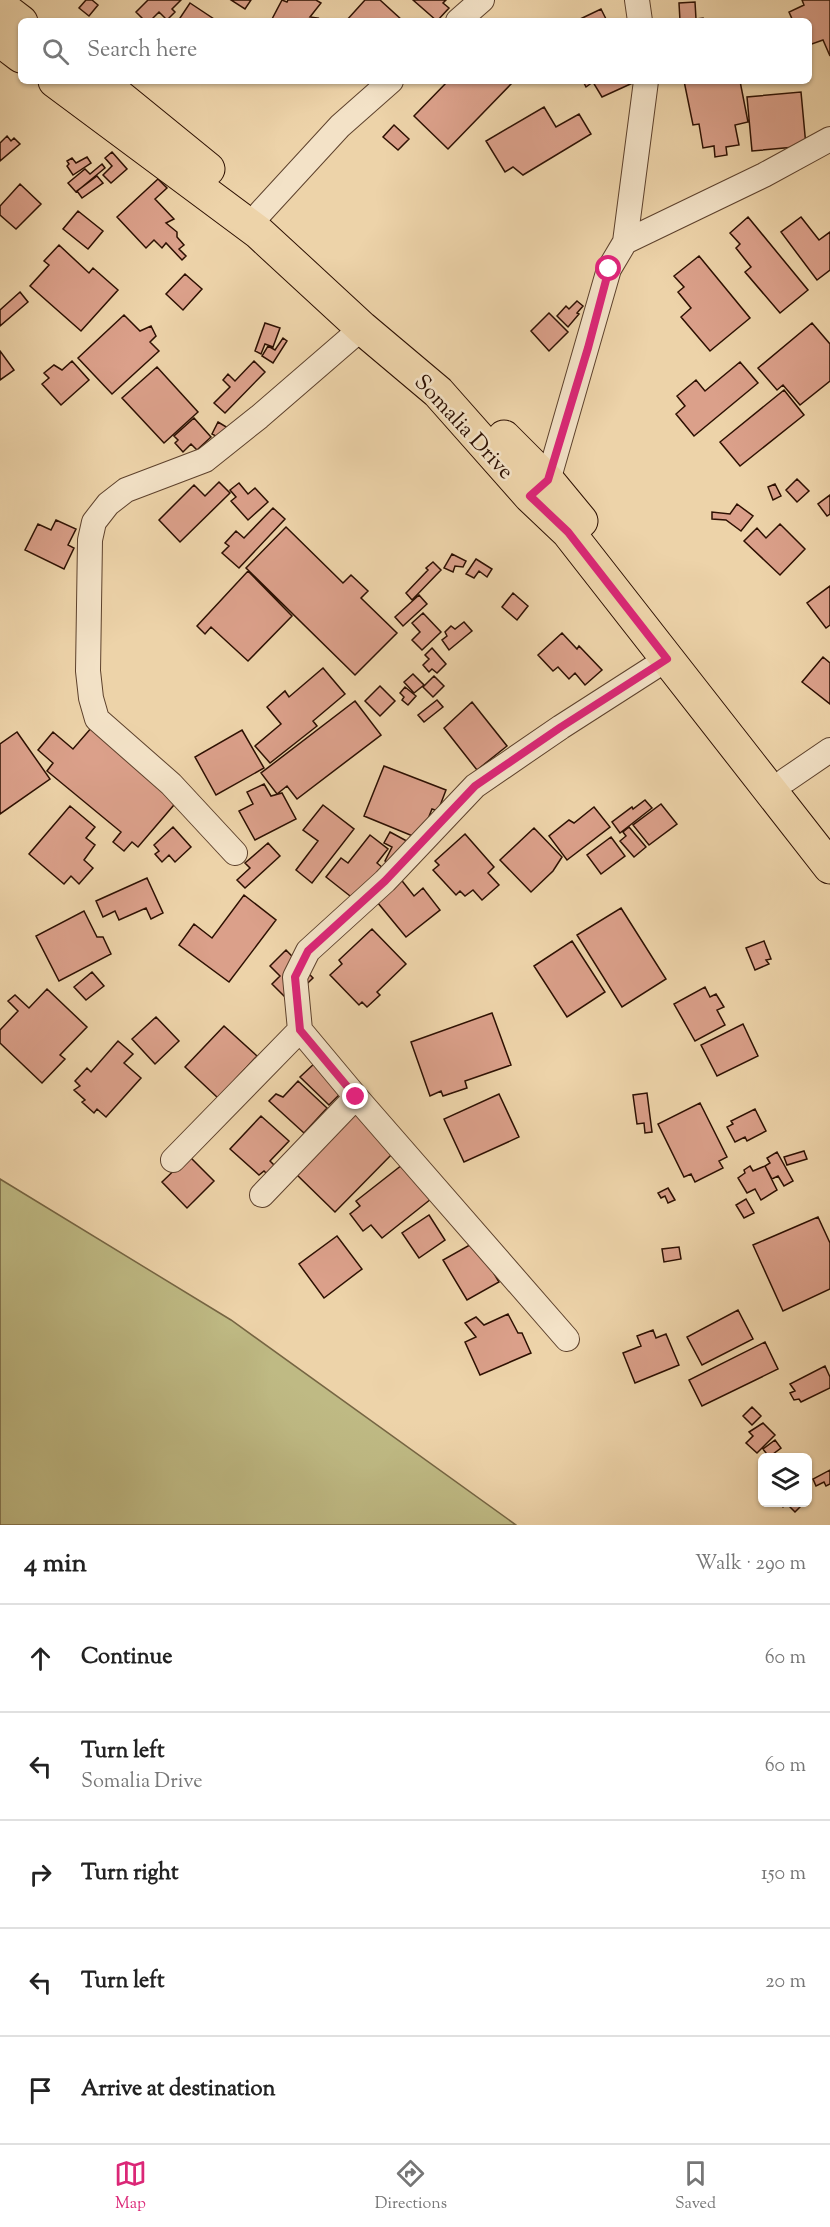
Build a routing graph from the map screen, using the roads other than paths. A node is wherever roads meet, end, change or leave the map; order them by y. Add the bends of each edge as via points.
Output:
1 (482, 0) edge
2 (637, 0) edge
3 (0, 6) edge
4 (461, 18) edge
5 (640, 18) edge
6 (18, 20) edge
7 (0, 40) edge
8 (18, 54) edge
9 (59, 84) edge
10 (104, 84) edge
11 (388, 84) edge
12 (646, 84) edge
13 (830, 139) edge
14 (261, 212) junction
15 (625, 242) junction
16 (362, 327) junction
17 (539, 488) junction
18 (667, 659) junction
19 (830, 750) edge
20 (786, 780) junction
21 (830, 838) edge
22 (235, 853) dead end
23 (830, 867) edge
24 (300, 1030) junction
25 (356, 1097) junction
26 (173, 1160) dead end
27 (262, 1195) dead end
28 (567, 1339) dead end

1 - 4 street
2 - 5 street
3 - 6 main road
7 - 8 main road
9 - 16 main road, Somalia Drive via 258,232
10 - 14 main road, Somalia Drive
11 - 14 street via 340,126
12 - 15 street
13 - 15 street
14 - 17 main road, Somalia Drive via 424,359
15 - 17 street via 609,269 588,348
16 - 17 main road, Somalia Drive via 438,392
16 - 22 street via 205,460 126,490 94,522 90,540 88,671 97,719 171,784
17 - 18 main road, Somalia Drive via 568,532
17 - 20 main road, Somalia Drive
18 - 23 main road, Somalia Drive
18 - 24 street via 475,786 385,881 308,951 295,977
19 - 20 street
20 - 21 main road, Somalia Drive
24 - 25 street
24 - 26 street
25 - 27 street
25 - 28 street

